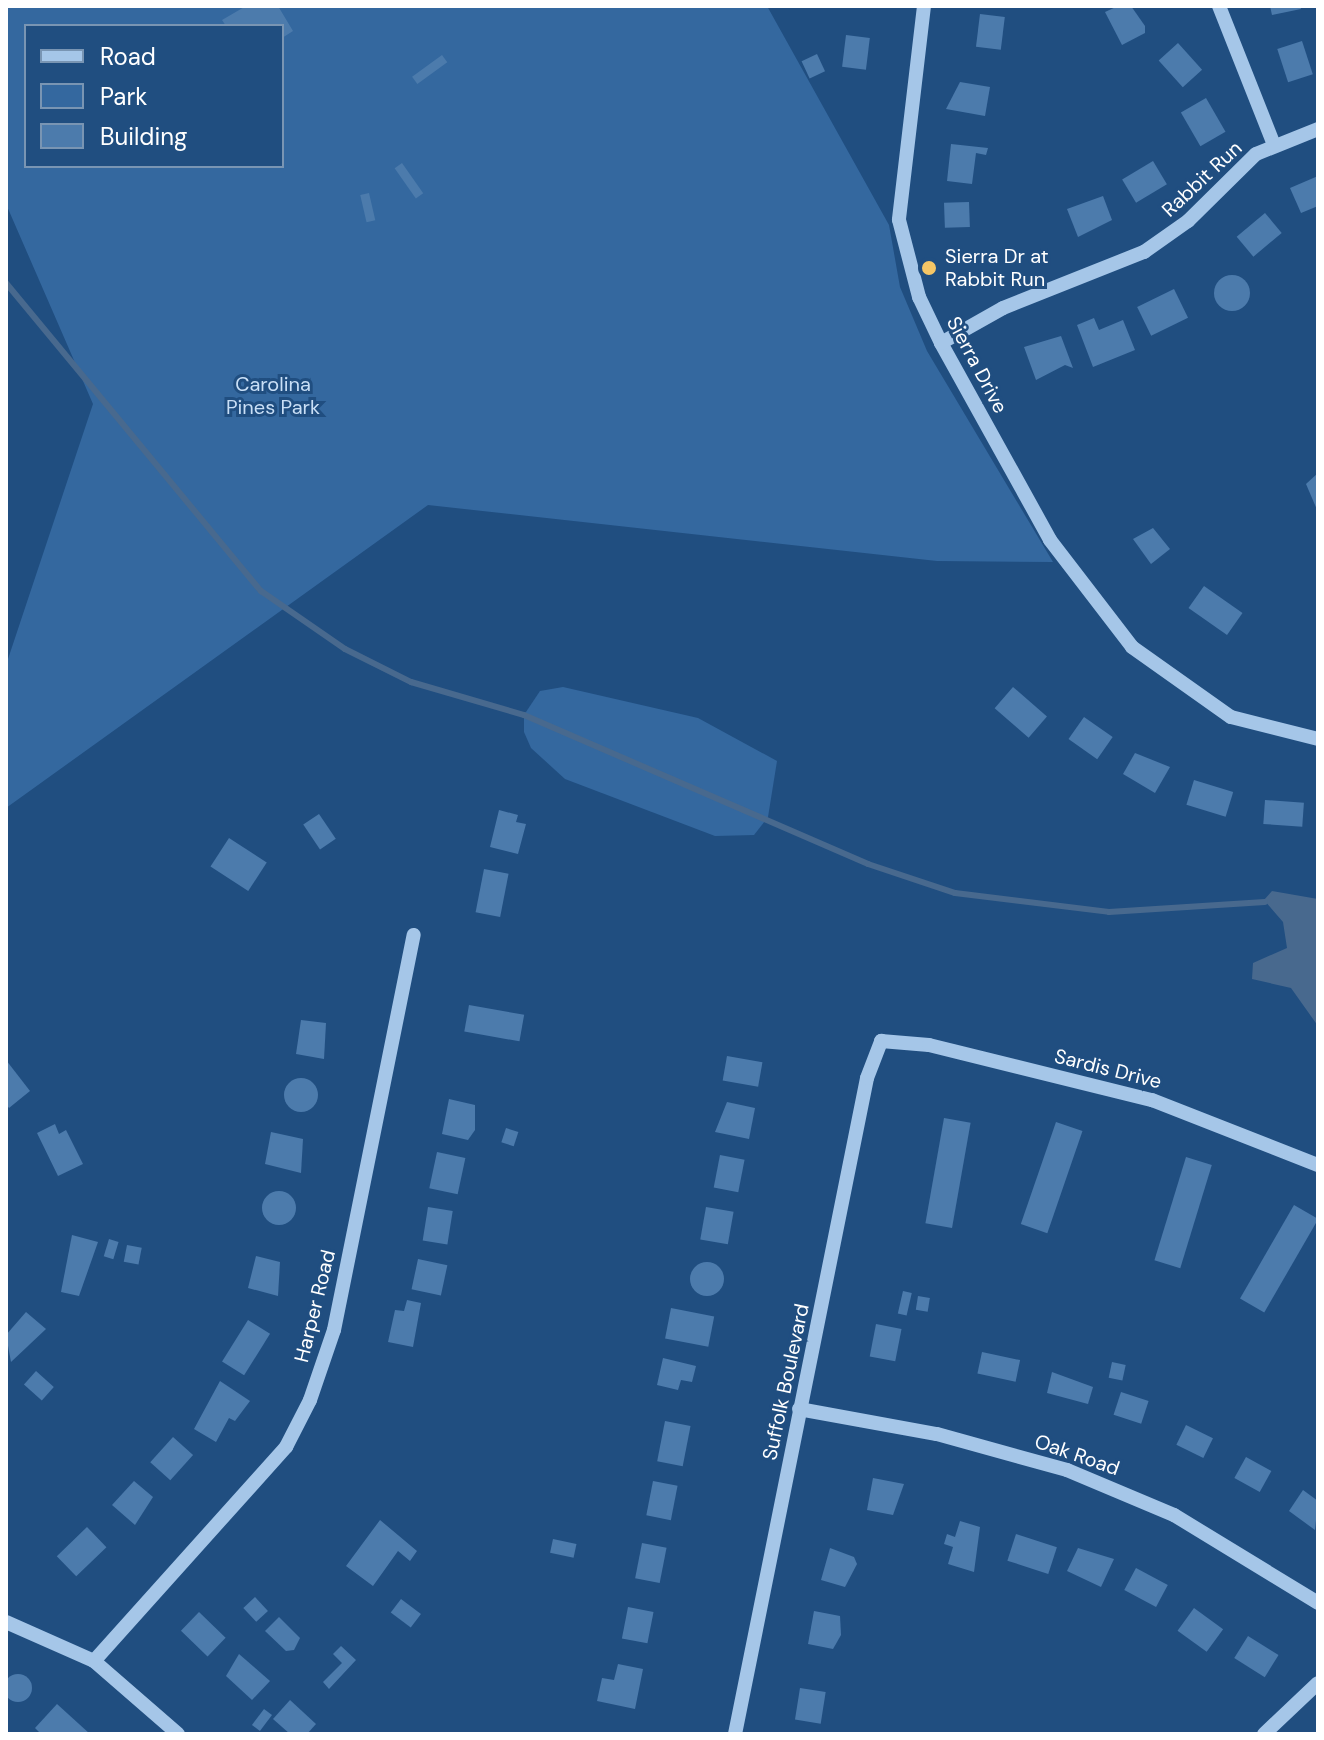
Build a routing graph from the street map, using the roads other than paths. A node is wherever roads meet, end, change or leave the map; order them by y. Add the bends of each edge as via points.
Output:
1 (924, 6) edge
2 (1219, 6) edge
3 (1318, 129) edge
4 (1274, 145) junction
5 (941, 343) junction
6 (1318, 739) edge
7 (414, 935) dead end
8 (881, 1041) joint
9 (1318, 1165) edge
10 (799, 1409) junction
11 (1318, 1603) edge
12 (6, 1622) edge
13 (94, 1661) junction
14 (1318, 1683) edge
15 (178, 1734) edge
16 (735, 1734) edge
17 (1264, 1734) edge

1 - 5 street, Sierra Drive via 899,220 919,297
2 - 4 street
3 - 4 street, Rabbit Run
4 - 5 street, Rabbit Run via 1237,168 1164,240 1003,308
5 - 6 street, Sierra Drive via 1078,582 1132,647 1231,717
7 - 13 street, Harper Road via 334,1330 310,1400 267,1469
8 - 9 street, Sardis Drive via 929,1045 1152,1100
8 - 10 street, Suffolk Boulevard via 867,1078
10 - 11 street, Oak Road via 937,1434 1067,1470 1174,1515
10 - 16 street, Suffolk Boulevard
12 - 13 street
13 - 15 street
14 - 17 street

